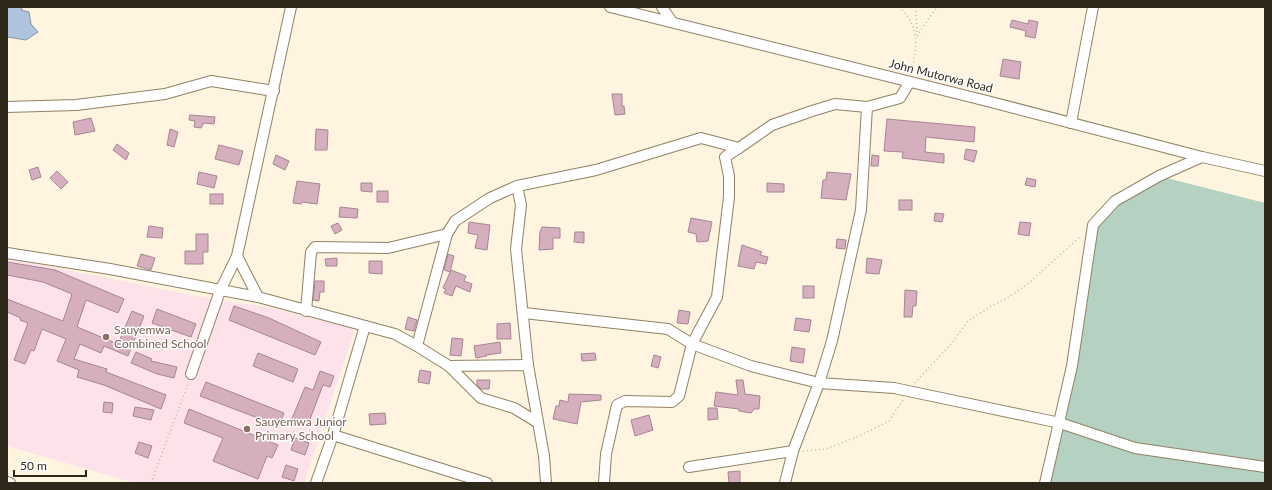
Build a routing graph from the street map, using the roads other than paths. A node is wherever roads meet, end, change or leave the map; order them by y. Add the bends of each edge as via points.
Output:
1 (291, 7) edge
2 (610, 7) edge
3 (662, 7) edge
4 (1090, 8) edge
5 (672, 22) junction
6 (909, 83) junction
7 (274, 91) junction
8 (7, 107) edge
9 (867, 107) junction
10 (1071, 123) junction
11 (739, 148) junction
12 (1202, 157) junction
13 (1265, 171) edge
14 (517, 186) junction
15 (447, 234) junction
16 (7, 254) edge
17 (238, 256) junction
18 (220, 291) junction
19 (258, 297) junction
20 (306, 311) junction
21 (524, 313) junction
22 (365, 326) junction
23 (692, 344) junction
24 (417, 346) junction
25 (528, 365) junction
26 (448, 366) junction
27 (191, 374) road end
28 (819, 383) junction
29 (537, 422) junction
30 (1060, 423) junction
31 (333, 435) junction
32 (793, 451) junction
33 (689, 467) dead end
34 (1265, 467) edge
35 (316, 483) edge
36 (487, 483) edge
37 (546, 483) edge
38 (604, 483) edge
39 (785, 483) edge
40 (1046, 483) edge

1 - 7 street
2 - 5 street, John Mutorwa Road
3 - 5 street
4 - 10 street
5 - 6 street, John Mutorwa Road
6 - 9 street via 900,98
6 - 10 street, John Mutorwa Road
7 - 8 street via 211,81 157,95 76,105
7 - 17 street
9 - 11 street via 835,104 812,111 772,125
9 - 28 street via 861,210 832,341
10 - 12 street, John Mutorwa Road
11 - 14 street via 702,138 596,170
11 - 23 street via 725,157 729,176 729,197 717,300
12 - 13 street, John Mutorwa Road
12 - 30 street via 1127,193 1115,201 1093,225 1072,366
14 - 15 street via 490,198 455,221
14 - 21 street via 521,205 516,249
15 - 20 street via 388,248 315,246 311,252
15 - 24 street
16 - 18 street via 110,269
17 - 18 street
17 - 19 street
18 - 19 street
18 - 27 street
19 - 20 street
20 - 22 street
21 - 23 street via 668,329
21 - 25 street
22 - 24 street via 395,334
22 - 31 street
23 - 28 street via 751,366
23 - 38 street via 679,396 672,402 625,400 617,405 606,454
24 - 26 street
25 - 26 street
25 - 29 street
26 - 29 street via 481,398 514,408
28 - 30 street via 894,388
28 - 32 street
29 - 37 street
30 - 34 street via 1135,448
30 - 40 street
31 - 35 street
31 - 36 street
32 - 33 street
32 - 39 street

